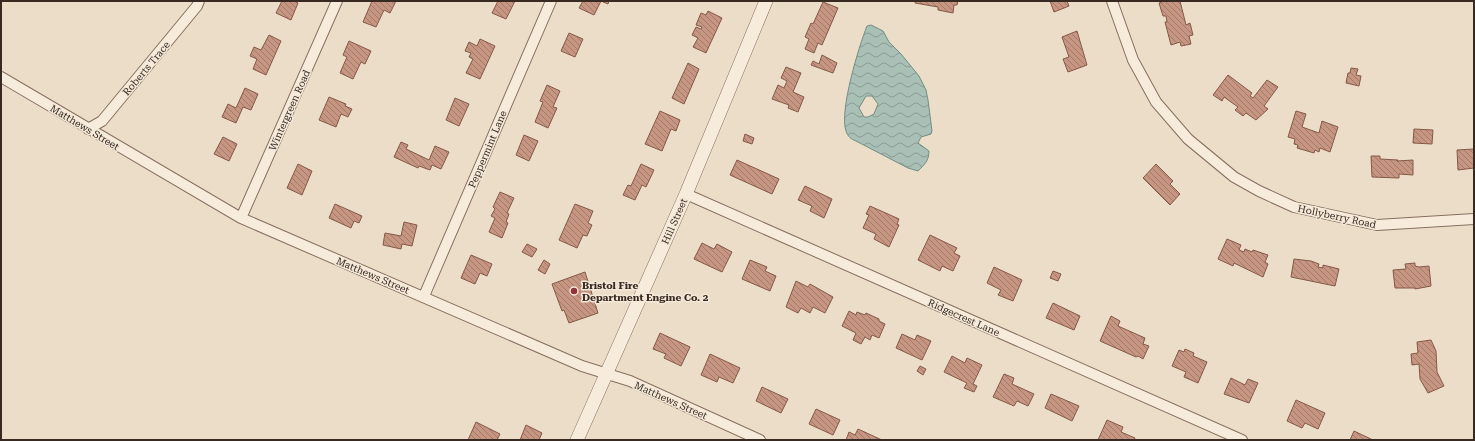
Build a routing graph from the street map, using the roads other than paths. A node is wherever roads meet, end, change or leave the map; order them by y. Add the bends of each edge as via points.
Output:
1 (199, 1) edge
2 (337, 1) edge
3 (551, 1) edge
4 (766, 1) edge
5 (1112, 1) edge
6 (1, 77) edge
7 (88, 128) junction
8 (686, 194) junction
9 (241, 218) junction
10 (1474, 219) edge
11 (424, 296) junction
12 (605, 374) junction
13 (577, 440) edge
14 (760, 440) edge
15 (1242, 440) edge

1 - 7 street, Roberts Trace via 102,121
2 - 9 street, Wintergreen Road
3 - 11 street, Peppermint Lane
4 - 8 street, Hill Street
5 - 10 street, Hollyberry Road via 1133,60 1156,102 1188,139 1234,177 1294,207 1377,225
6 - 7 street, Matthews Street
7 - 9 street, Matthews Street
8 - 12 street, Hill Street
8 - 15 street, Ridgecrest Lane
9 - 11 street, Matthews Street
11 - 12 street, Matthews Street
12 - 13 street, Hill Street
12 - 14 street, Matthews Street via 630,381

